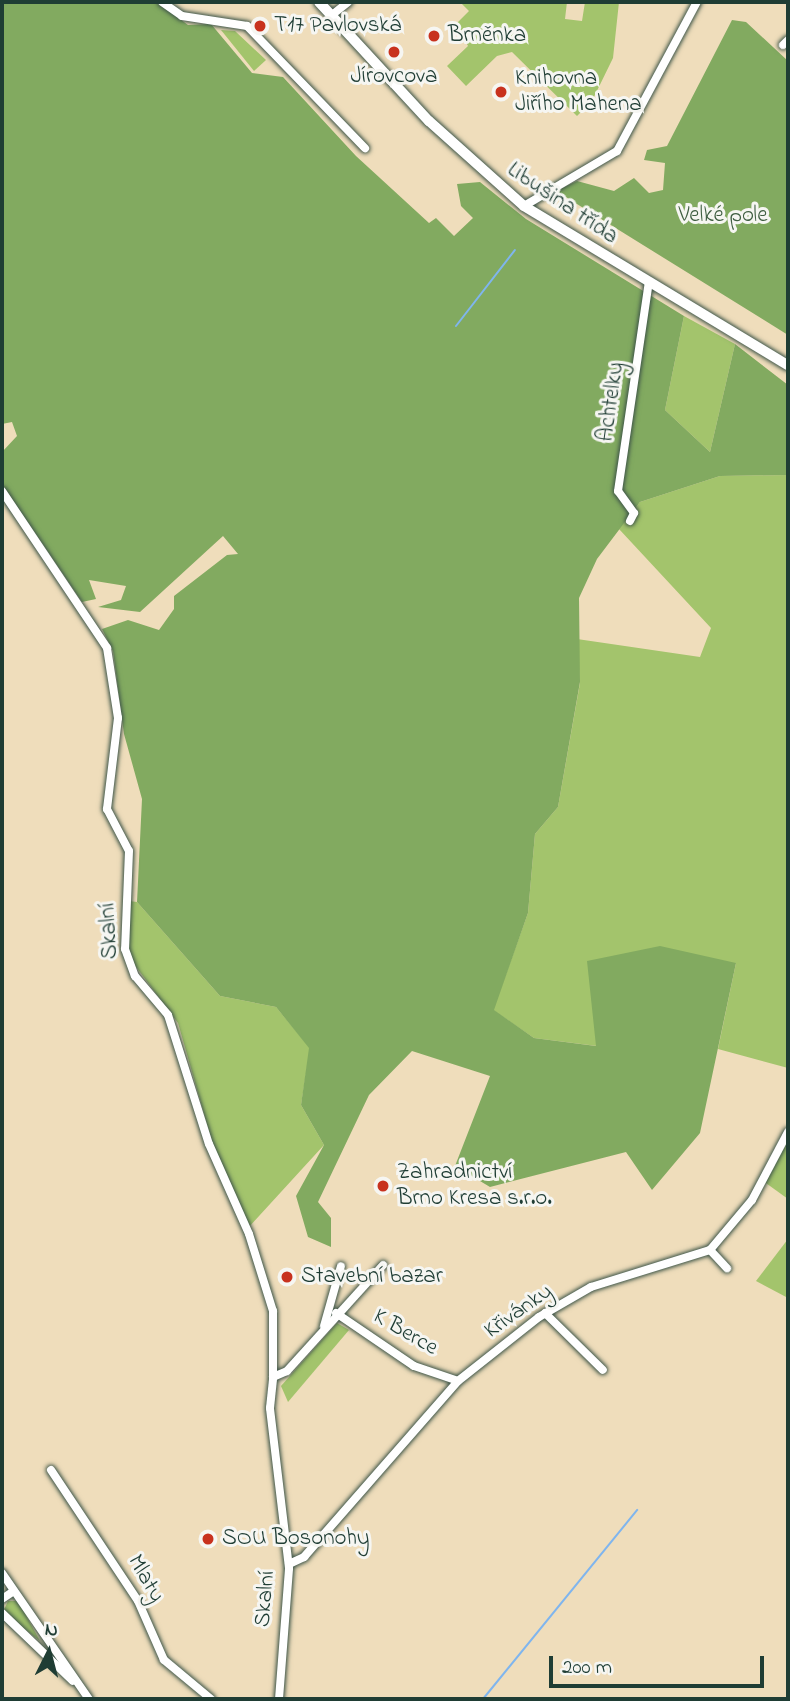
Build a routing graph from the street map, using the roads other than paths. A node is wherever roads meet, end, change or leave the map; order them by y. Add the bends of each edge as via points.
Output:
1 (162, 2) edge
2 (319, 2) edge
3 (348, 2) edge
4 (697, 2) edge
5 (332, 15) junction
6 (365, 148) dead end
7 (524, 206) junction
8 (649, 282) junction
9 (788, 365) edge
10 (2, 491) edge
11 (631, 521) dead end
12 (788, 1132) edge
13 (710, 1250) junction
14 (383, 1265) dead end
15 (341, 1266) dead end
16 (727, 1268) dead end
17 (336, 1313) junction
18 (545, 1313) junction
19 (323, 1328) junction
20 (603, 1370) dead end
21 (273, 1377) junction
22 (458, 1381) junction
23 (51, 1470) dead end
24 (289, 1564) junction
25 (2, 1573) edge
26 (14, 1591) junction
27 (2, 1599) edge
28 (2, 1613) edge
29 (49, 1642) junction
30 (38, 1650) junction
31 (78, 1684) junction
32 (89, 1699) edge
33 (211, 1699) edge
34 (279, 1699) edge

1 - 6 street via 182,16 247,26
2 - 5 street, Libušina třída
3 - 5 street
4 - 7 street via 617,150
5 - 7 street, Libušina třída via 429,121
7 - 8 street, Libušina třída
8 - 9 street, Libušina třída
8 - 11 street, Achtelky via 618,491 634,513
10 - 21 street, Skalní via 107,648 118,718 107,809 129,851 125,949 135,976 168,1015 209,1144 249,1234 274,1311
12 - 13 street via 752,1200
13 - 16 street
13 - 18 street, Křivánky via 591,1287
14 - 17 street
15 - 19 street
17 - 19 street
17 - 22 street, K Berce via 414,1366
18 - 20 street
18 - 22 street, Křivánky
19 - 21 street via 287,1371
21 - 24 street, Skalní via 270,1408
22 - 24 street, Křivánky via 304,1557
23 - 33 street, Mlaty via 138,1601 164,1660
24 - 34 street, Skalní
25 - 26 street
26 - 27 street
26 - 29 street
28 - 30 street
29 - 30 street
29 - 31 street
30 - 31 street
31 - 32 street

